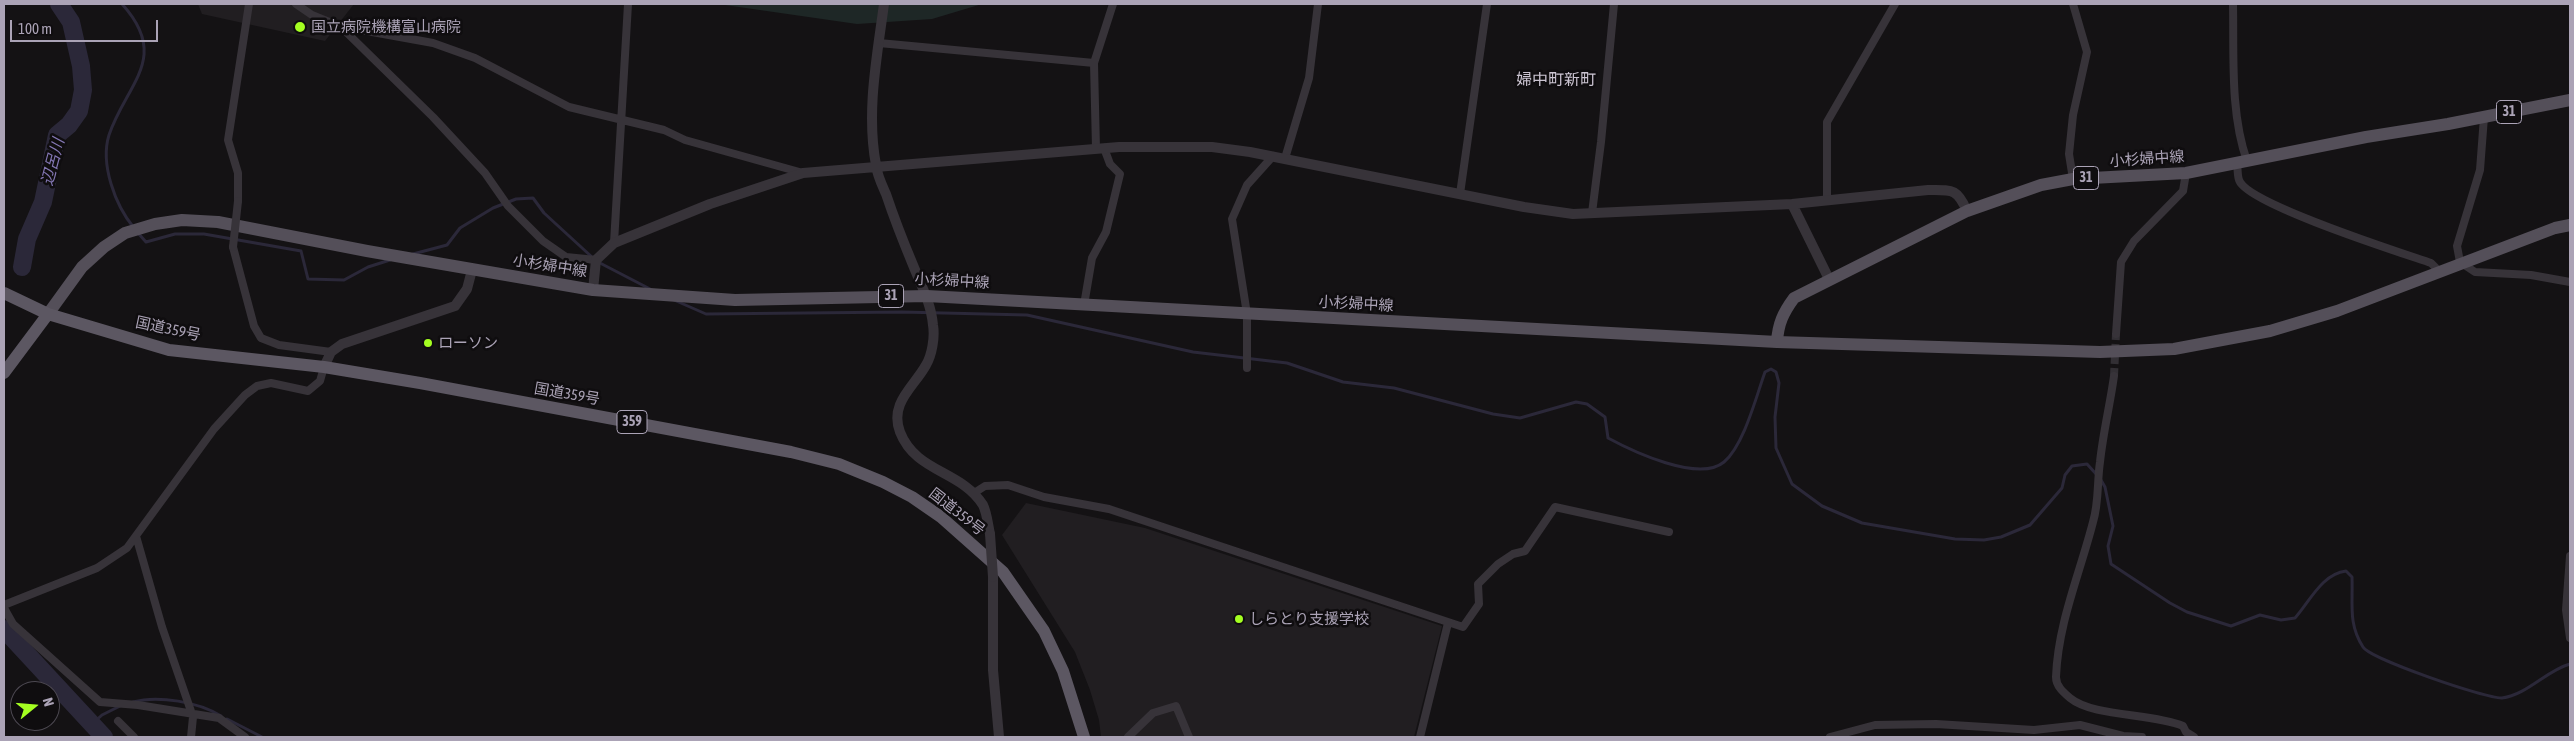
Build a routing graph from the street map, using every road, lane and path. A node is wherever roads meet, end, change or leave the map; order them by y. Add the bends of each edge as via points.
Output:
1 (249, 4) edge
2 (296, 4) edge
3 (628, 4) edge
4 (884, 4) edge
5 (1113, 4) edge
6 (1318, 4) edge
7 (1487, 4) edge
8 (1614, 4) edge
9 (1895, 4) edge
10 (2073, 4) edge
11 (2233, 4) edge
12 (340, 26) junction
13 (879, 43) junction
14 (1094, 63) junction
15 (2570, 100) edge
16 (2484, 117) junction
17 (622, 118) junction
18 (1100, 149) junction
19 (1286, 155) dead end
20 (1273, 156) junction
21 (2242, 162) junction
22 (876, 166) junction
23 (803, 173) junction
24 (2186, 173) junction
25 (2073, 179) junction
26 (1460, 194) junction
27 (1827, 199) junction
28 (1792, 204) junction
29 (1967, 211) junction
30 (1592, 213) junction
31 (2570, 225) edge
32 (614, 242) junction
33 (596, 260) junction
34 (2460, 262) junction
35 (472, 270) junction
36 (2439, 270) junction
37 (1829, 279) junction
38 (2570, 282) edge
39 (593, 290) junction
40 (4, 293) edge
41 (927, 296) junction
42 (1084, 304) junction
43 (48, 314) junction
44 (1247, 314) junction
45 (2116, 334) tunnel mouth
46 (1777, 342) junction
47 (331, 352) junction
48 (324, 367) junction
49 (1247, 368) dead end
50 (4, 373) edge
51 (2114, 376) tunnel mouth
52 (974, 493) junction
53 (1669, 532) dead end
54 (136, 536) junction
55 (2570, 556) edge
56 (4, 607) edge
57 (1448, 623) junction
58 (2570, 638) edge
59 (191, 712) junction
60 (118, 721) dead end
61 (134, 737) edge
62 (191, 737) edge
63 (244, 737) edge
64 (1000, 737) edge
65 (1084, 737) edge
66 (1128, 737) edge
67 (1189, 737) edge
68 (1420, 737) edge
69 (1830, 737) edge
70 (2142, 737) edge
71 (2194, 737) edge

1 - 47 street, bridge via 228,140 238,173 233,247 254,326 261,338 279,345
2 - 12 street via 312,15
3 - 17 street
4 - 13 street
5 - 14 street
6 - 19 street via 1309,78
7 - 26 street
8 - 30 street
9 - 27 street via 1827,122
10 - 25 street via 2086,52 2070,144
11 - 21 street
12 - 17 street via 433,42 484,62 569,107
12 - 33 street via 433,117 484,173 508,206 543,240 566,257
13 - 14 street
13 - 22 street via 871,112
14 - 18 street via 1093,100
15 - 16 main road, 小杉婦中線 / 31
16 - 21 main road, 小杉婦中線 / 31
16 - 34 street via 2480,170 2457,246
17 - 23 street via 664,130 685,140
17 - 32 street
18 - 20 street via 1212,147
18 - 22 street
18 - 42 street via 1120,174 1106,232 1092,258
20 - 26 street
20 - 44 street via 1247,185 1232,219
21 - 24 main road, 小杉婦中線 / 31
21 - 36 street via 2240,182 2254,196 2356,238 2431,263
22 - 23 street
22 - 41 street
23 - 32 street via 710,204
24 - 25 main road, 小杉婦中線 / 31
24 - 45 street via 2183,191 2134,241 2121,262
25 - 29 main road, 小杉婦中線 / 31 via 2009,195
26 - 30 street via 1573,214
27 - 28 street
27 - 29 street via 1950,190 1960,195
28 - 30 street
28 - 37 street
29 - 37 main road, 小杉婦中線 / 31
31 - 34 main road, 小杉婦中線 / 31
32 - 33 street
33 - 39 street
34 - 36 main road, 小杉婦中線 / 31
34 - 38 street via 2475,272 2531,275
35 - 39 main road, 小杉婦中線 / 31
35 - 43 main road, 小杉婦中線 / 31 via 218,222 182,220 125,233 104,247 82,267
35 - 47 street via 467,289 455,306 342,344
36 - 46 main road, 小杉婦中線 / 31 via 2337,311 2270,331 2174,349 2100,352
37 - 46 main road, 小杉婦中線 / 31 via 1794,298 1783,312
39 - 41 main road, 小杉婦中線 / 31 via 735,300
40 - 43 highway, 国道359号 / 359
41 - 42 main road, 小杉婦中線 / 31
41 - 52 street via 934,326 932,348 926,365 904,394 898,412 899,430 916,458 954,478
42 - 44 main road, 小杉婦中線 / 31
43 - 48 highway, 国道359号 / 359 via 169,350
43 - 50 highway
44 - 46 main road, 小杉婦中線 / 31
44 - 49 street
47 - 48 street
48 - 54 street via 320,381 308,390 271,383 257,386 244,395 214,429
48 - 65 highway, 国道359号 / 359 via 791,452 839,464 883,482 941,517 1003,572 1023,598 1052,647
51 - 71 street via 2099,465 2094,521 2078,568 2056,678 2058,687 2071,700 2088,707 2170,720 2183,726
52 - 57 street via 985,486 1008,485 1044,497 1109,509
52 - 64 street, bridge via 984,507 990,534 992,654
53 - 57 street via 1555,507 1524,551 1498,564 1478,584 1479,604 1463,627
54 - 56 street via 126,548 97,568
54 - 59 street via 162,628
55 - 58 street via 2566,610
56 - 59 street via 14,624 100,702
57 - 68 street
59 - 62 street
59 - 63 street via 219,718
60 - 61 street
66 - 67 street via 1153,713 1176,706
69 - 70 street via 1875,725 1936,724 2034,730 2080,724 2123,736

